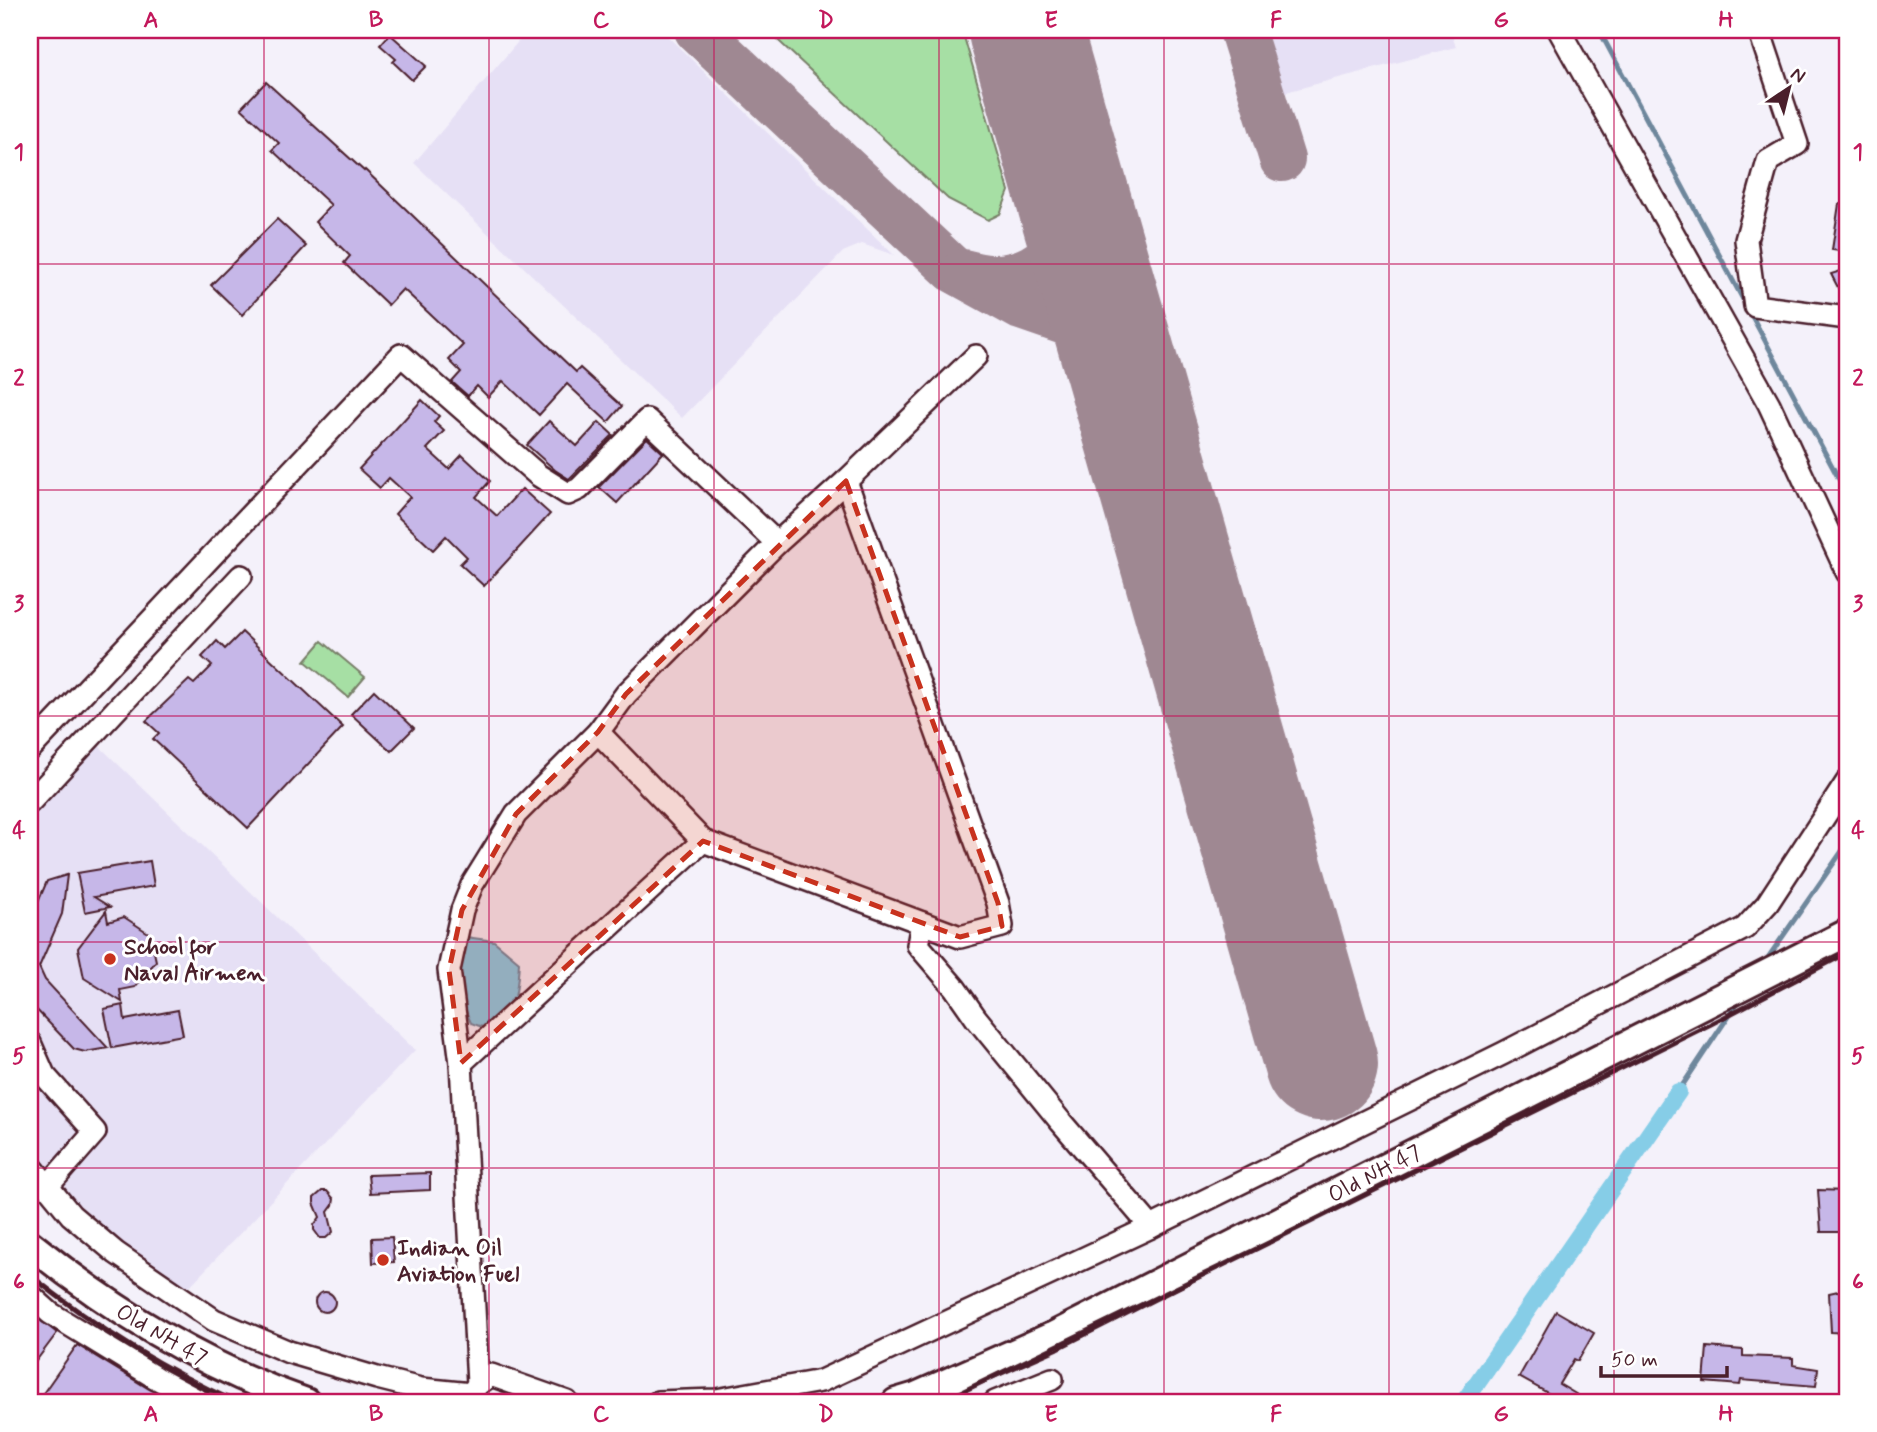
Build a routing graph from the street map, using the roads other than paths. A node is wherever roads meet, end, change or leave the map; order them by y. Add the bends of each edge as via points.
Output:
1 (1559, 30) edge
2 (1759, 30) edge
3 (1847, 318) edge
4 (976, 356) dead end
5 (846, 481) junction
6 (777, 543) junction
7 (1847, 572) edge
8 (241, 576) dead end
9 (598, 732) junction
10 (30, 749) edge
11 (1847, 782) edge
12 (30, 802) edge
13 (703, 841) junction
14 (922, 923) junction
15 (1847, 933) edge
16 (30, 1043) edge
17 (461, 1063) junction
18 (30, 1165) edge
19 (47, 1187) junction
20 (1151, 1227) junction
21 (30, 1244) edge
22 (30, 1295) edge
23 (1052, 1379) dead end
24 (473, 1394) edge
25 (201, 1402) edge
26 (306, 1402) edge
27 (567, 1402) edge
28 (658, 1402) edge
29 (896, 1402) edge
30 (995, 1402) edge

1 - 7 street via 1769,404
2 - 3 street via 1797,144 1768,161 1746,240 1755,306
4 - 5 street
5 - 6 street
5 - 14 street via 998,903 1002,926 960,937
6 - 9 street via 626,694
6 - 10 street via 647,420 579,489 568,494 538,475 401,355
8 - 12 street
9 - 13 street
9 - 17 street via 516,814 472,885 449,970
11 - 20 street via 1767,904 1745,928
13 - 14 street
13 - 17 street
14 - 20 street via 918,945
15 - 29 main road, Old NH 47 via 1052,1336
16 - 19 street via 44,1075 95,1132
17 - 24 street
18 - 19 street
19 - 24 street via 71,1215 116,1253 214,1320 289,1352 377,1378 421,1389
20 - 28 street via 821,1381 716,1400
21 - 26 main road, Old NH 47 via 120,1311 184,1350
22 - 25 street via 50,1313
23 - 30 street
24 - 27 street via 491,1375

